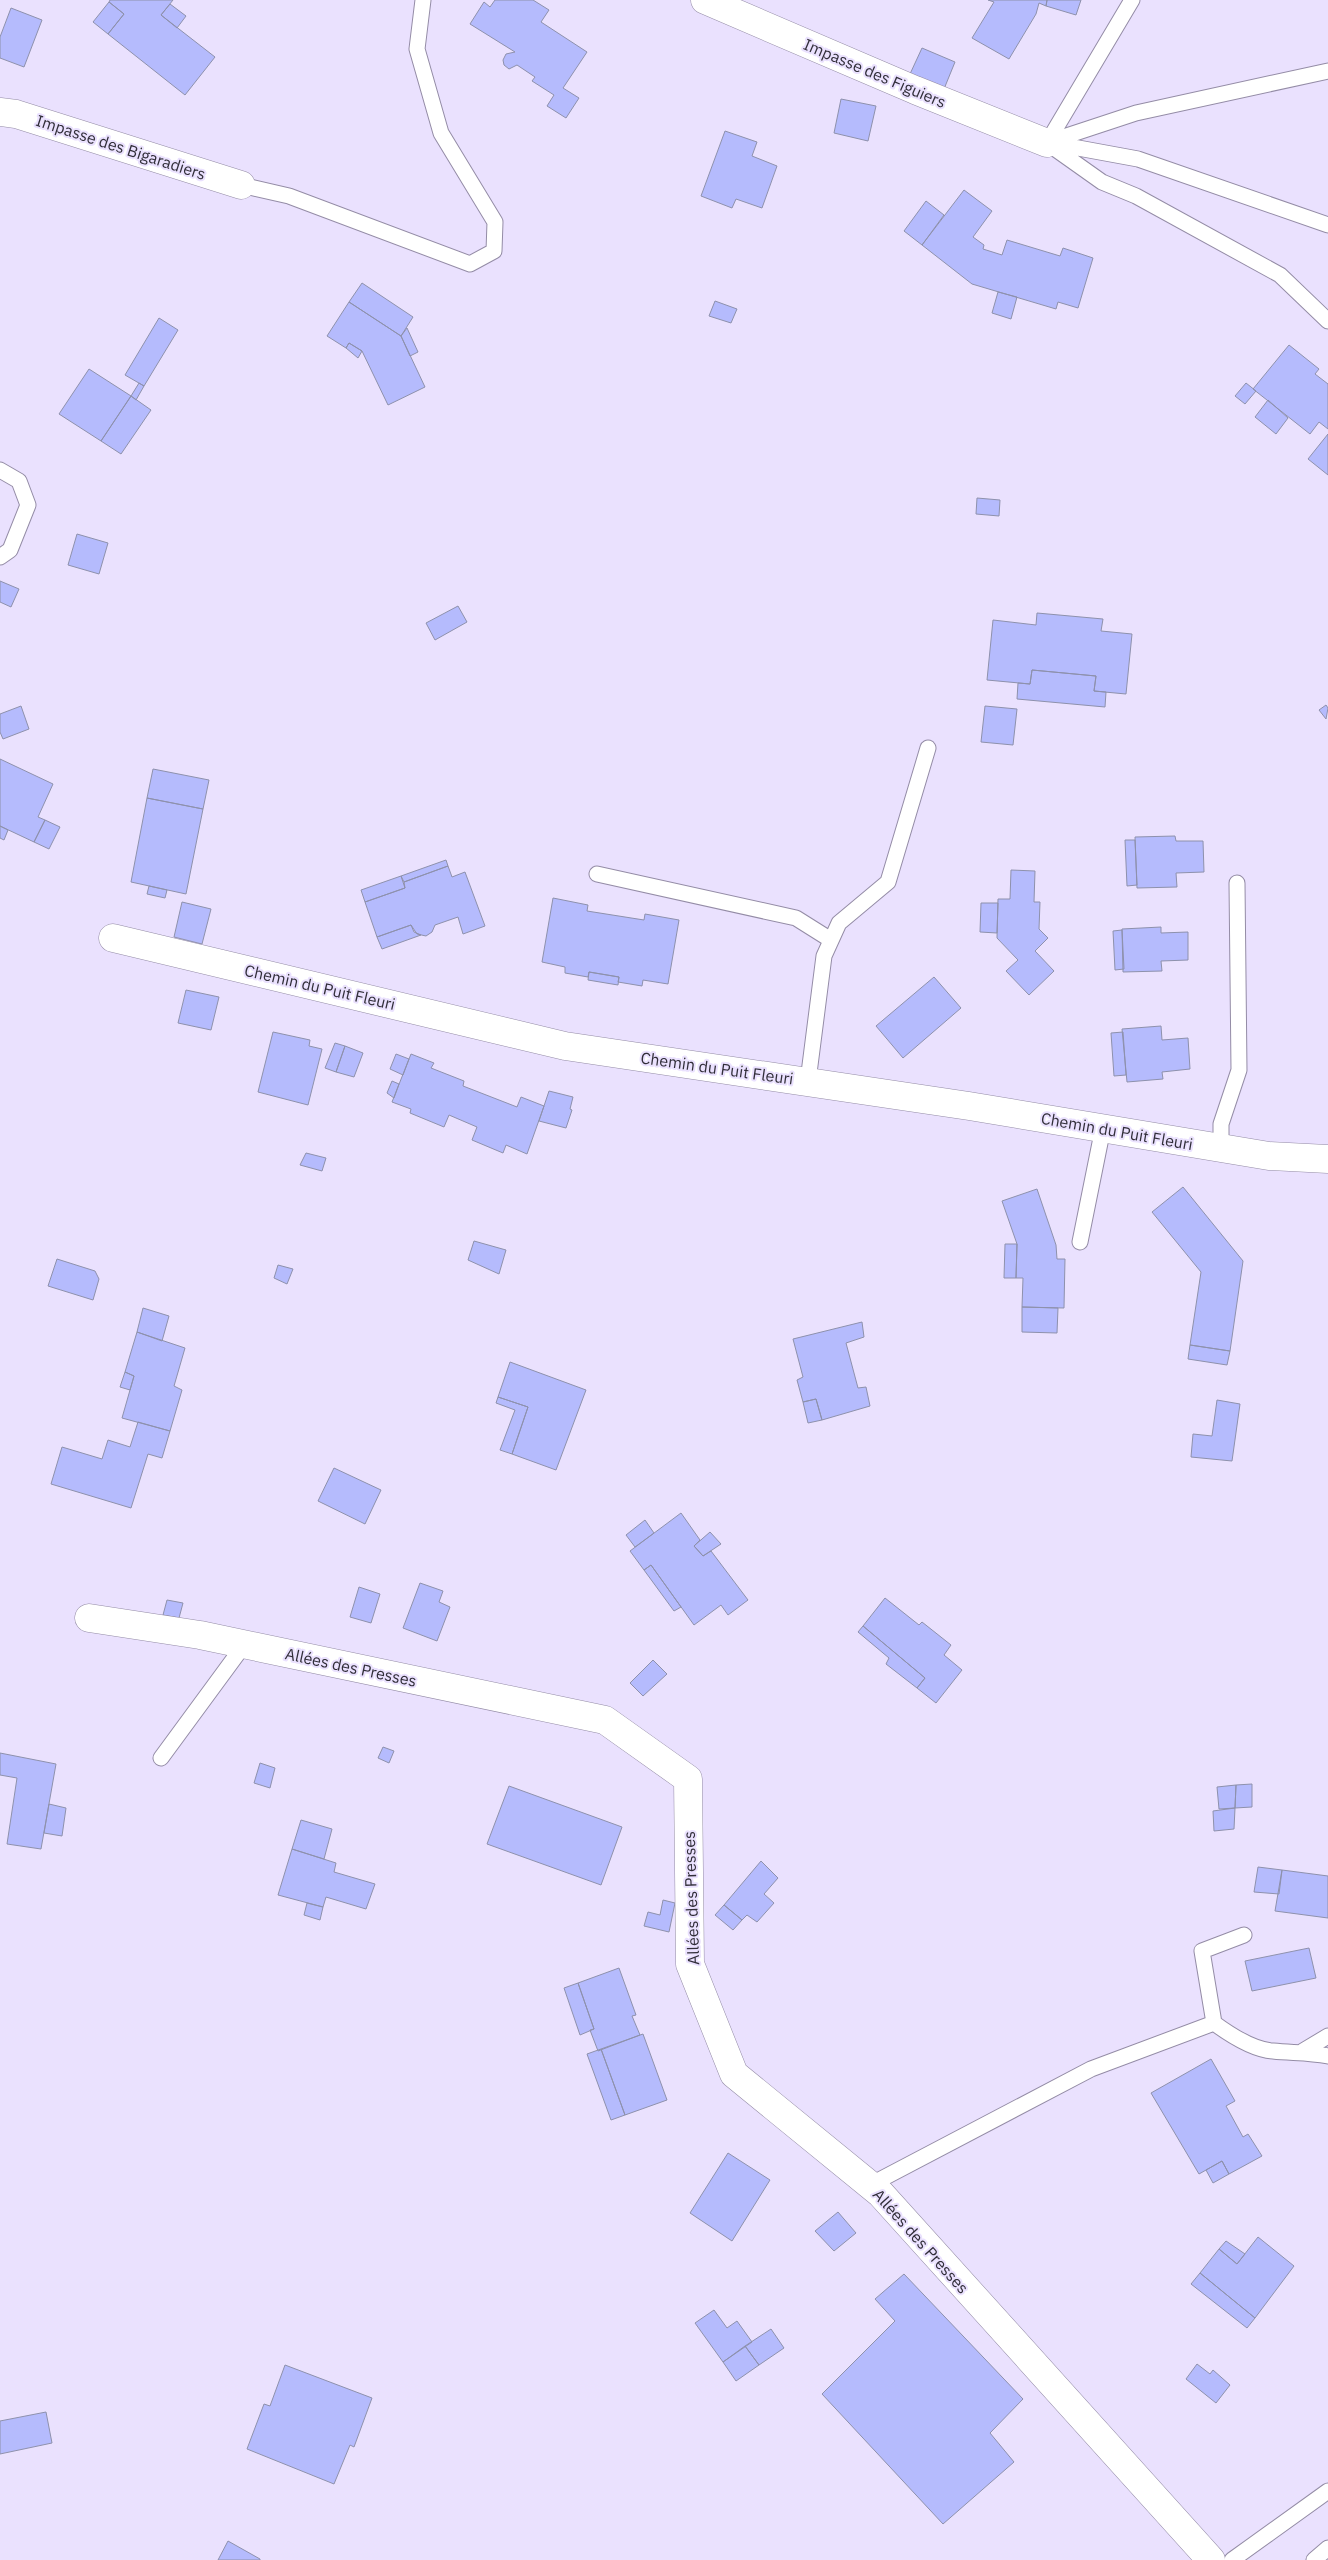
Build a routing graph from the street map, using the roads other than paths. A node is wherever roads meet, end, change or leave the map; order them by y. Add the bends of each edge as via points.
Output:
1 (423, 0) edge
2 (705, 0) edge
3 (1132, 0) edge
4 (1328, 71) edge
5 (0, 112) edge
6 (1047, 143) junction
7 (241, 185) joint
8 (1328, 225) edge
9 (1328, 321) edge
10 (0, 470) edge
11 (0, 557) edge
12 (928, 748) dead end
13 (597, 874) dead end
14 (1237, 883) dead end
15 (113, 938) dead end
16 (831, 940) junction
17 (808, 1081) junction
18 (1103, 1128) junction
19 (1221, 1148) junction
20 (1328, 1159) edge
21 (1080, 1242) dead end
22 (90, 1618) dead end
23 (244, 1644) junction
24 (161, 1758) dead end
25 (1244, 1935) dead end
26 (1214, 2023) junction
27 (1328, 2036) edge
28 (1303, 2051) junction
29 (1328, 2056) edge
30 (870, 2185) junction
31 (1328, 2491) edge
32 (1328, 2548) edge
33 (1210, 2560) edge
34 (1232, 2560) edge
35 (1314, 2560) edge

1 - 7 lane via 417,49 441,134 495,222 494,251 470,264 289,196
2 - 6 street, Impasse des Figuiers
3 - 6 lane
4 - 6 lane via 1136,113
5 - 7 street, Impasse des Bigaradiers via 16,114
6 - 8 lane via 1138,159
6 - 9 lane via 1102,182 1136,196 1280,276
10 - 11 lane via 19,481 28,505 10,550
12 - 16 lane via 888,882 839,923
13 - 16 lane via 796,918
14 - 19 lane via 1240,1070 1221,1124
15 - 17 street, Chemin du Puit Fleuri via 565,1046
16 - 17 lane via 824,956
17 - 18 street, Chemin du Puit Fleuri
18 - 19 street, Chemin du Puit Fleuri
18 - 21 lane
19 - 20 street, Chemin du Puit Fleuri via 1269,1156
22 - 23 street, Allées des Presses
23 - 24 lane
23 - 30 street, Allées des Presses via 606,1720 688,1779 690,1964 734,2074
25 - 26 lane via 1202,1951
26 - 28 lane via 1231,2036 1271,2052
26 - 30 lane via 1091,2069
27 - 28 lane
28 - 29 lane
30 - 33 street, Allées des Presses
31 - 34 lane
32 - 35 lane

